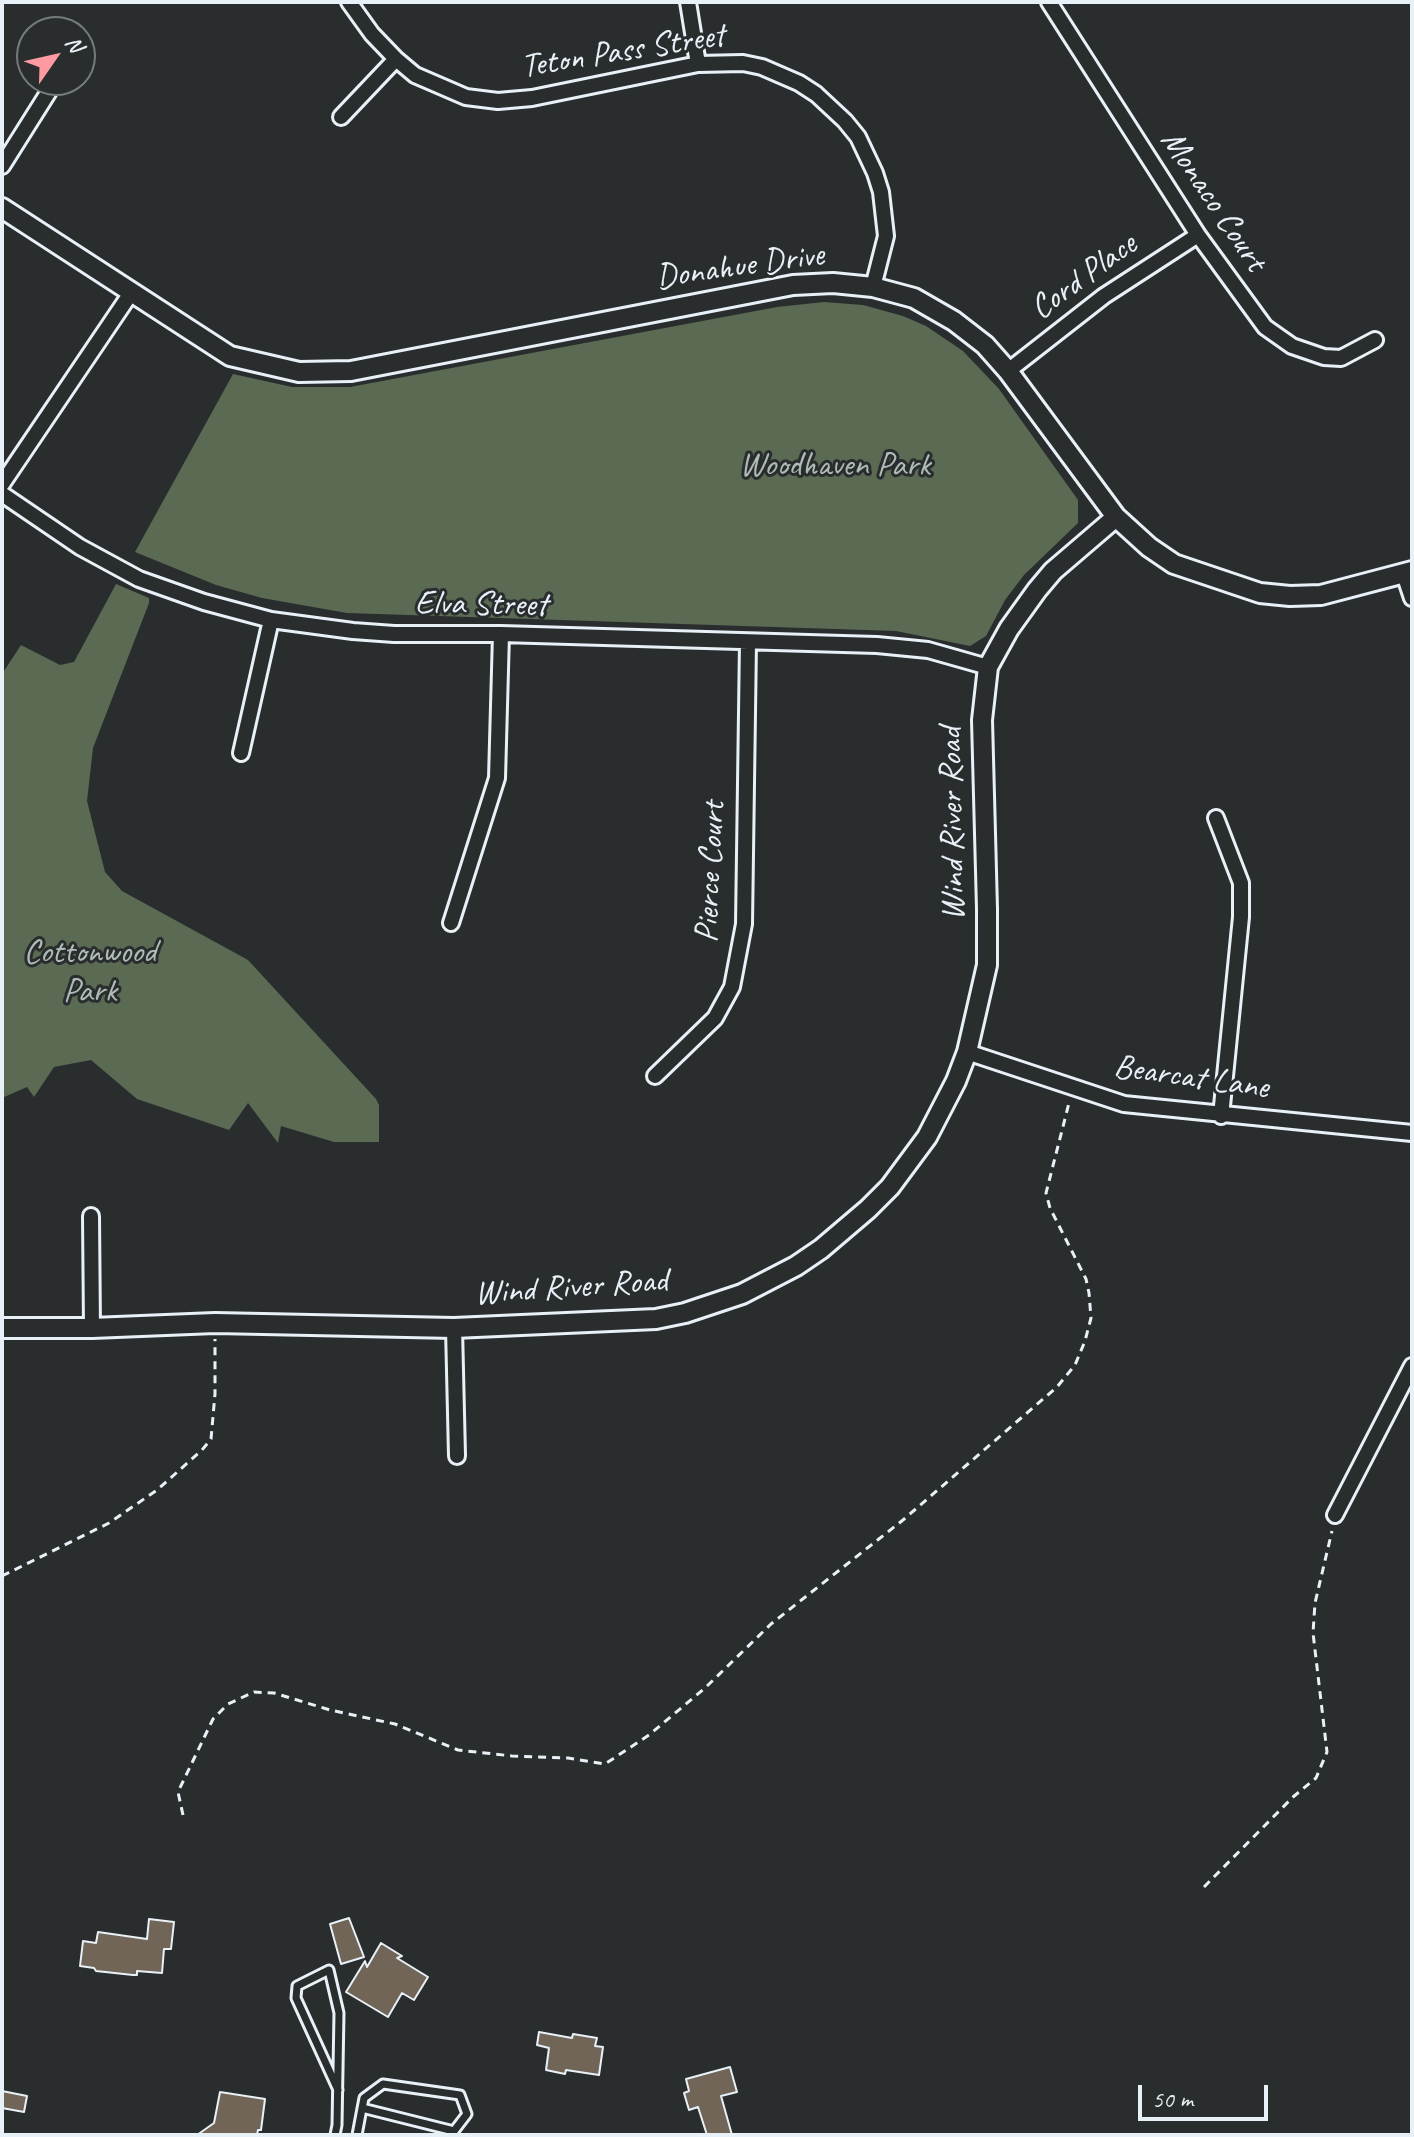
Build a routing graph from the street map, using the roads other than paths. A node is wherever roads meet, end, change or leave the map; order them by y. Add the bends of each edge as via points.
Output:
1 (349, 2) edge
2 (688, 2) edge
3 (1049, 2) edge
4 (396, 59) junction
5 (698, 64) junction
6 (46, 96) edge
7 (341, 117) dead end
8 (2, 166) edge
9 (2, 208) edge
10 (1198, 235) junction
11 (873, 287) junction
12 (131, 293) junction
13 (1375, 340) dead end
14 (1008, 371) junction
15 (2, 484) edge
16 (2, 494) edge
17 (1116, 517) junction
18 (1408, 572) edge
19 (1412, 598) edge
20 (271, 620) junction
21 (501, 634) junction
22 (748, 642) junction
23 (988, 667) junction
24 (241, 753) dead end
25 (1216, 818) dead end
26 (451, 923) dead end
27 (967, 1052) junction
28 (655, 1076) dead end
29 (1221, 1116) junction
30 (1412, 1133) edge
31 (91, 1216) dead end
32 (2, 1328) edge
33 (92, 1328) junction
34 (454, 1328) junction
35 (1412, 1366) edge
36 (457, 1456) dead end
37 (1335, 1515) road end
38 (338, 2090) junction
39 (362, 2108) junction
40 (335, 2135) edge
41 (357, 2135) edge

1 - 4 street, Teton Pass Street
2 - 5 street
3 - 10 street, Monaco Court
4 - 5 street, Teton Pass Street via 415,75 466,97 498,101
4 - 7 street
5 - 11 street, Teton Pass Street via 743,63 781,74 816,94 845,121 868,154 881,192 886,236
6 - 8 street
9 - 12 street, Donahue Drive
10 - 13 street, Monaco Court via 1277,338 1308,353 1341,358
10 - 14 street, Cord Place via 1104,296
11 - 12 street, Donahue Drive via 793,285 351,371 299,372 230,356
11 - 14 street, Donahue Drive via 914,298 954,321
12 - 15 street
14 - 17 street, Donahue Drive
16 - 20 street, Elva Street via 139,579
17 - 18 street, Donahue Drive via 1174,564 1260,593 1321,595
17 - 23 street, Wind River Road via 1053,571
18 - 19 street
20 - 21 street, Elva Street via 353,631
20 - 24 street
21 - 22 street, Elva Street
21 - 26 street via 497,778
22 - 23 street, Elva Street via 928,650
22 - 28 street, Pierce Court via 744,924 732,987 715,1018
23 - 27 street, Wind River Road via 982,720 987,965
25 - 29 street via 1241,883
27 - 29 street, Bearcat Lane via 1124,1104
27 - 34 street, Wind River Road via 927,1137 890,1187 821,1249 770,1281 714,1304 656,1319
29 - 30 street, Bearcat Lane
31 - 33 street
32 - 33 street, Wind River Road
33 - 34 street, Wind River Road via 215,1323
34 - 36 street
35 - 37 street
38 - 38 lane via 339,2013 329,1970 297,1986 296,1998
38 - 40 lane
39 - 39 lane via 364,2098 383,2084 460,2095 467,2114 454,2131
39 - 41 lane

